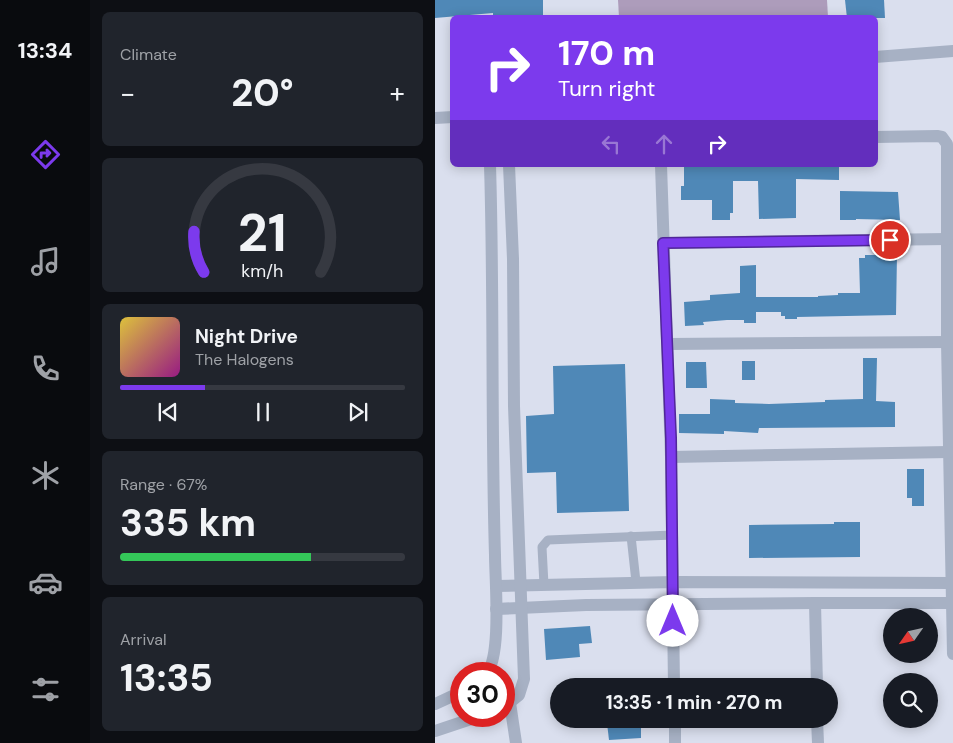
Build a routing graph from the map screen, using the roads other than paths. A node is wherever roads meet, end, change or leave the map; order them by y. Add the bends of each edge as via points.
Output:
1 (953, 51) edge
2 (878, 57) edge
3 (450, 117) edge
4 (435, 118) edge
5 (878, 137) edge
6 (490, 167) edge
7 (509, 167) edge
8 (661, 167) edge
9 (947, 239) junction
10 (663, 243) junction
11 (947, 342) junction
12 (668, 344) junction
13 (493, 405) junction
14 (513, 406) junction
15 (949, 452) junction
16 (671, 457) junction
17 (673, 535) junction
18 (631, 536) junction
19 (636, 582) junction
20 (674, 582) junction
21 (952, 583) edge
22 (585, 584) junction
23 (544, 585) junction
24 (496, 586) junction
25 (522, 586) junction
26 (815, 602) junction
27 (952, 603) edge
28 (586, 605) junction
29 (673, 605) junction
30 (496, 609) junction
31 (523, 609) junction
32 (953, 654) edge
33 (491, 662) edge
34 (674, 678) edge
35 (817, 678) edge
36 (450, 697) edge
37 (515, 698) edge
38 (435, 704) edge
39 (450, 725) edge
40 (512, 727) edge
41 (675, 728) edge
42 (817, 728) edge
43 (435, 730) edge
44 (516, 743) edge
45 (675, 743) edge
46 (818, 743) edge

1 - 2 street
3 - 4 street
5 - 9 street via 937,136 946,141
6 - 13 street
7 - 14 street
8 - 10 street
9 - 10 street
9 - 11 street
10 - 12 street
11 - 12 street
11 - 15 street
12 - 16 street
13 - 14 street
13 - 24 street
14 - 25 street
15 - 16 street
15 - 21 street
16 - 17 street
17 - 18 lane
17 - 20 street
18 - 19 lane
18 - 23 lane via 546,541 542,550
19 - 20 street
19 - 22 street
20 - 21 street
20 - 29 street
21 - 27 street
22 - 23 street
22 - 28 street
23 - 25 street
24 - 25 street
24 - 30 street
25 - 31 street
26 - 27 street
26 - 29 street
26 - 35 street
27 - 32 street
28 - 29 street
28 - 31 street
29 - 34 street
30 - 31 street
30 - 33 street via 495,649
31 - 37 street via 524,679
36 - 38 street
39 - 43 street
40 - 44 street
41 - 45 street
42 - 46 street

